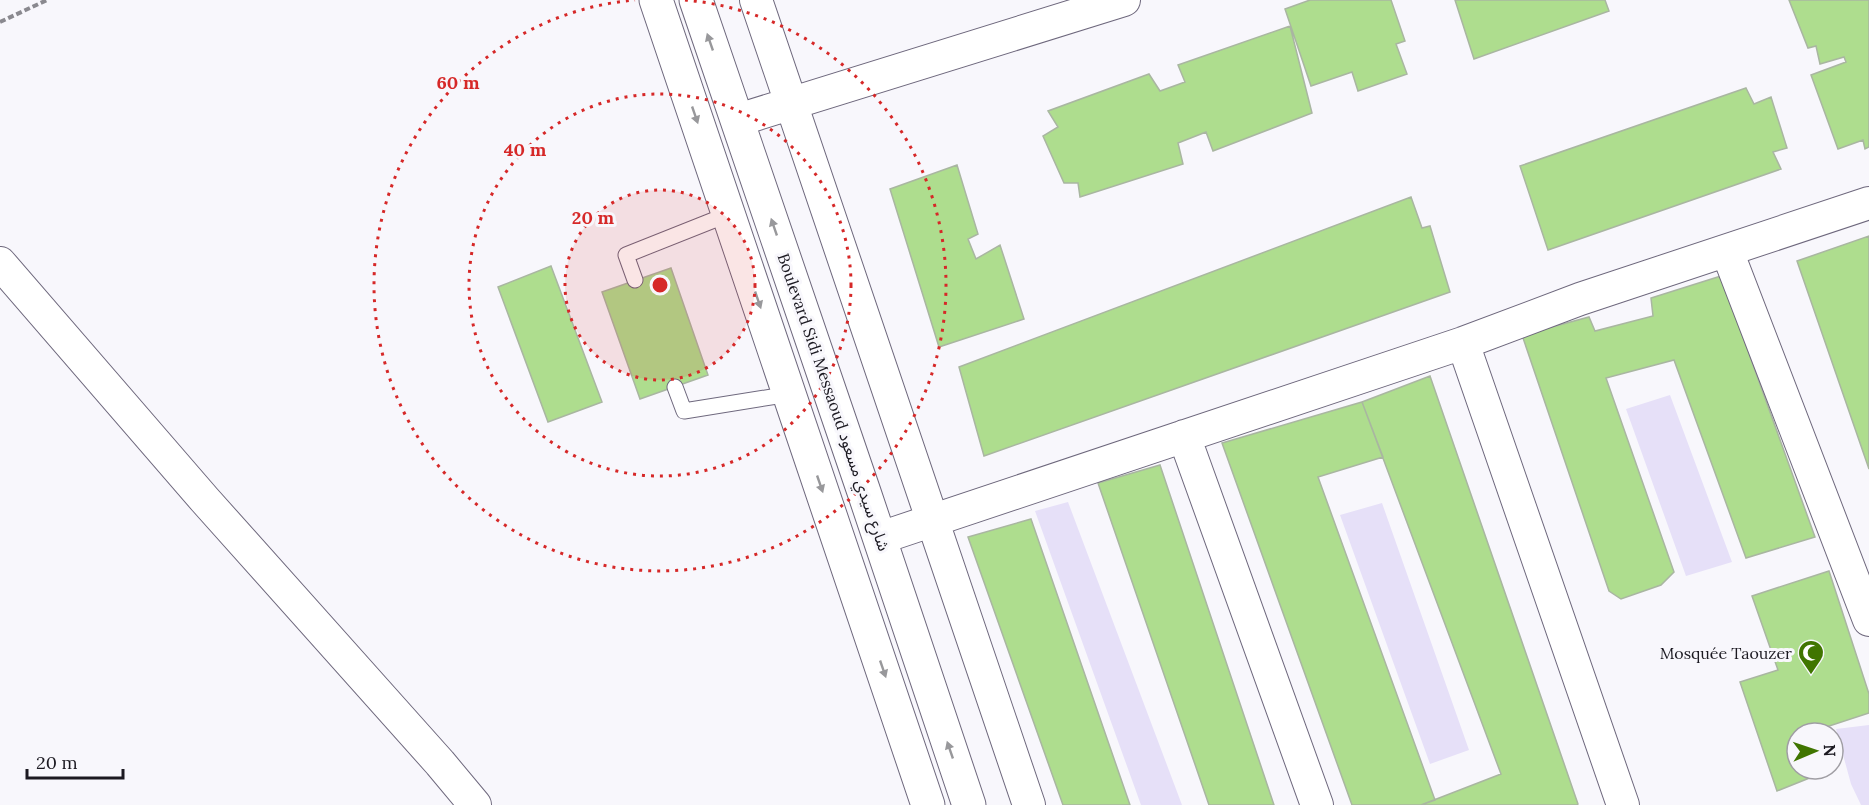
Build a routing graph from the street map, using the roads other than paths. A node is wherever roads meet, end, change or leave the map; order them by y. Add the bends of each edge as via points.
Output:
1 (656, 0) edge
2 (696, 0) edge
3 (756, 0) edge
4 (1124, 0) edge
5 (791, 103) junction
6 (738, 120) junction
7 (1869, 203) edge
8 (729, 214) junction
9 (1726, 251) junction
10 (0, 263) edge
11 (635, 280) dead end
12 (1463, 343) junction
13 (675, 387) dead end
14 (790, 394) junction
15 (1184, 436) junction
16 (931, 520) junction
17 (880, 538) junction
18 (1869, 620) edge
19 (475, 805) edge
20 (928, 805) edge
21 (969, 805) edge
22 (1029, 805) edge
23 (1317, 805) edge
24 (1623, 805) edge

1 -> 8 street
6 -> 2 street, Boulevard Sidi Messaoud شارع سيدي مسعود
3 - 5 street
4 - 5 street
5 - 6 street
5 - 16 street
17 -> 6 street, Boulevard Sidi Messaoud شارع سيدي مسعود
7 - 9 street
8 - 11 lane via 626,255
8 -> 14 street
9 - 12 street
9 - 18 street
10 - 19 street
12 - 15 street
12 - 24 street
13 - 14 lane via 684,411
14 -> 20 street
15 - 16 street
15 - 23 street
16 - 17 street
16 - 22 street
21 -> 17 street, Boulevard Sidi Messaoud شارع سيدي مسعود

